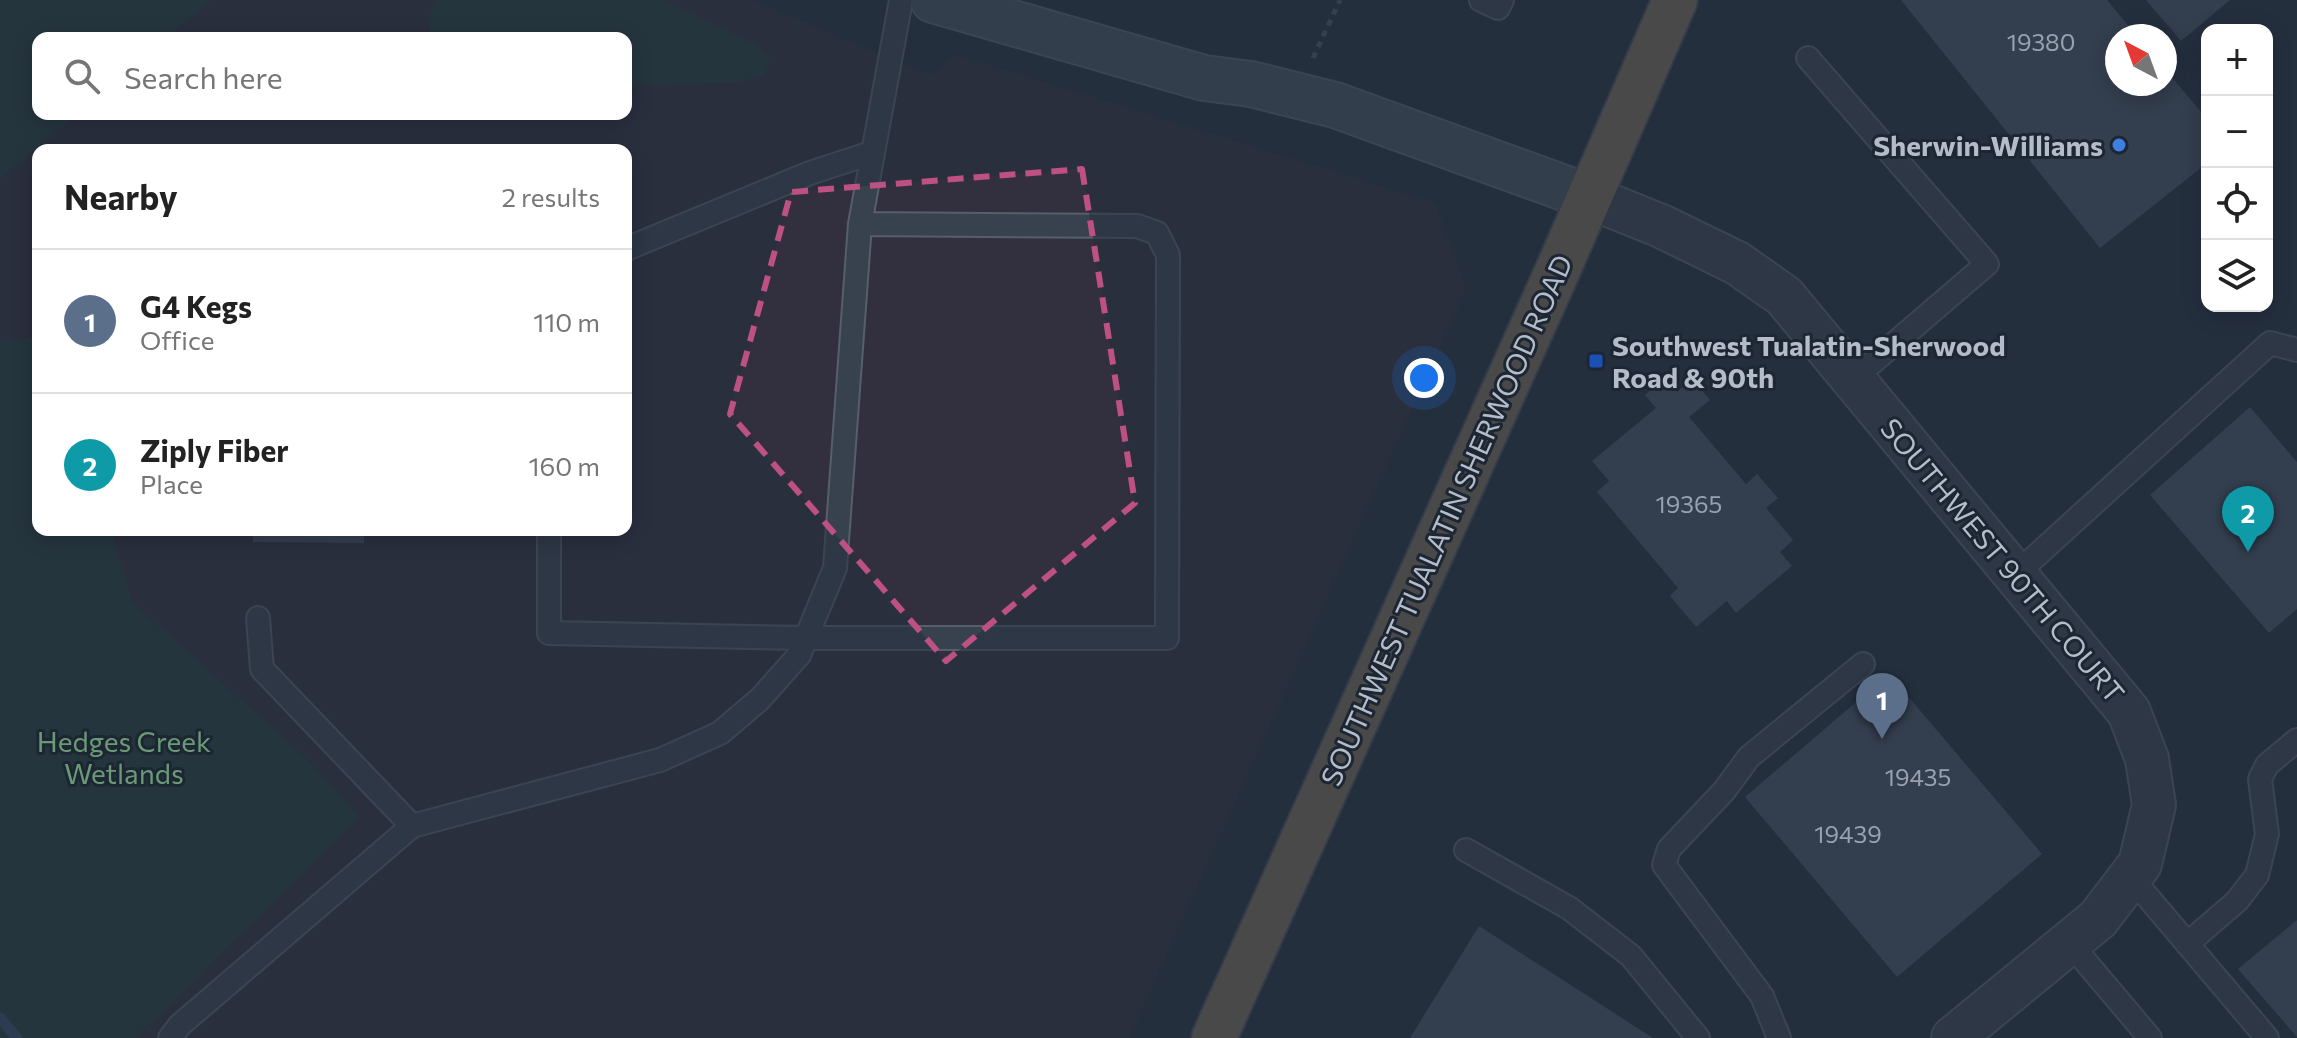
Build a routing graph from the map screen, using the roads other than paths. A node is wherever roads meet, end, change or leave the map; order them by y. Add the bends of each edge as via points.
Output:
1 (901, 0) edge
2 (933, 0) edge
3 (1481, 0) edge
4 (1502, 0) edge
5 (1675, 0) edge
6 (1808, 58) dead end
7 (871, 153) junction
8 (1589, 197) junction
9 (860, 224) junction
10 (632, 247) edge
11 (2297, 350) edge
12 (1853, 379) junction
13 (549, 536) edge
14 (2015, 575) junction
15 (258, 618) dead end
16 (806, 638) junction
17 (1863, 664) dead end
18 (2297, 740) edge
19 (412, 826) junction
20 (1466, 850) dead end
21 (2130, 876) junction
22 (2069, 942) junction
23 (2187, 944) junction
24 (170, 1038) edge
25 (1214, 1038) edge
26 (1698, 1038) edge
27 (1779, 1038) edge
28 (1953, 1038) edge
29 (2150, 1038) edge
30 (2267, 1038) edge

1 - 7 lane
2 - 8 street via 1204,78 1335,105
3 - 4 lane via 1498,8
5 - 8 highway, SOUTHWEST TUALATIN SHERWOOD ROAD
6 - 12 lane via 1987,264
7 - 9 lane
7 - 10 lane
8 - 12 street, SOUTHWEST 90TH COURT via 1737,263 1784,296
8 - 25 highway, SOUTHWEST TUALATIN SHERWOOD ROAD
9 - 16 lane via 835,568
9 - 16 lane via 1137,226 1157,233 1168,255 1167,638
11 - 14 lane via 2270,343
12 - 14 street, SOUTHWEST 90TH COURT
13 - 16 lane via 549,633
14 - 21 street, SOUTHWEST 90TH COURT via 2129,712 2147,759 2154,805 2140,864
15 - 19 lane via 262,669
16 - 19 lane via 799,655 760,699 720,733 660,760
17 - 27 lane via 1749,757 1669,849 1664,865 1762,996
18 - 23 lane via 2267,765 2260,779 2267,834 2257,875 2237,901
19 - 24 lane
20 - 26 lane via 1569,908 1631,956
21 - 22 street, SOUTHWEST 90TH COURT via 2098,919
21 - 23 lane
22 - 28 street, SOUTHWEST 90TH COURT
22 - 29 lane
23 - 30 lane

